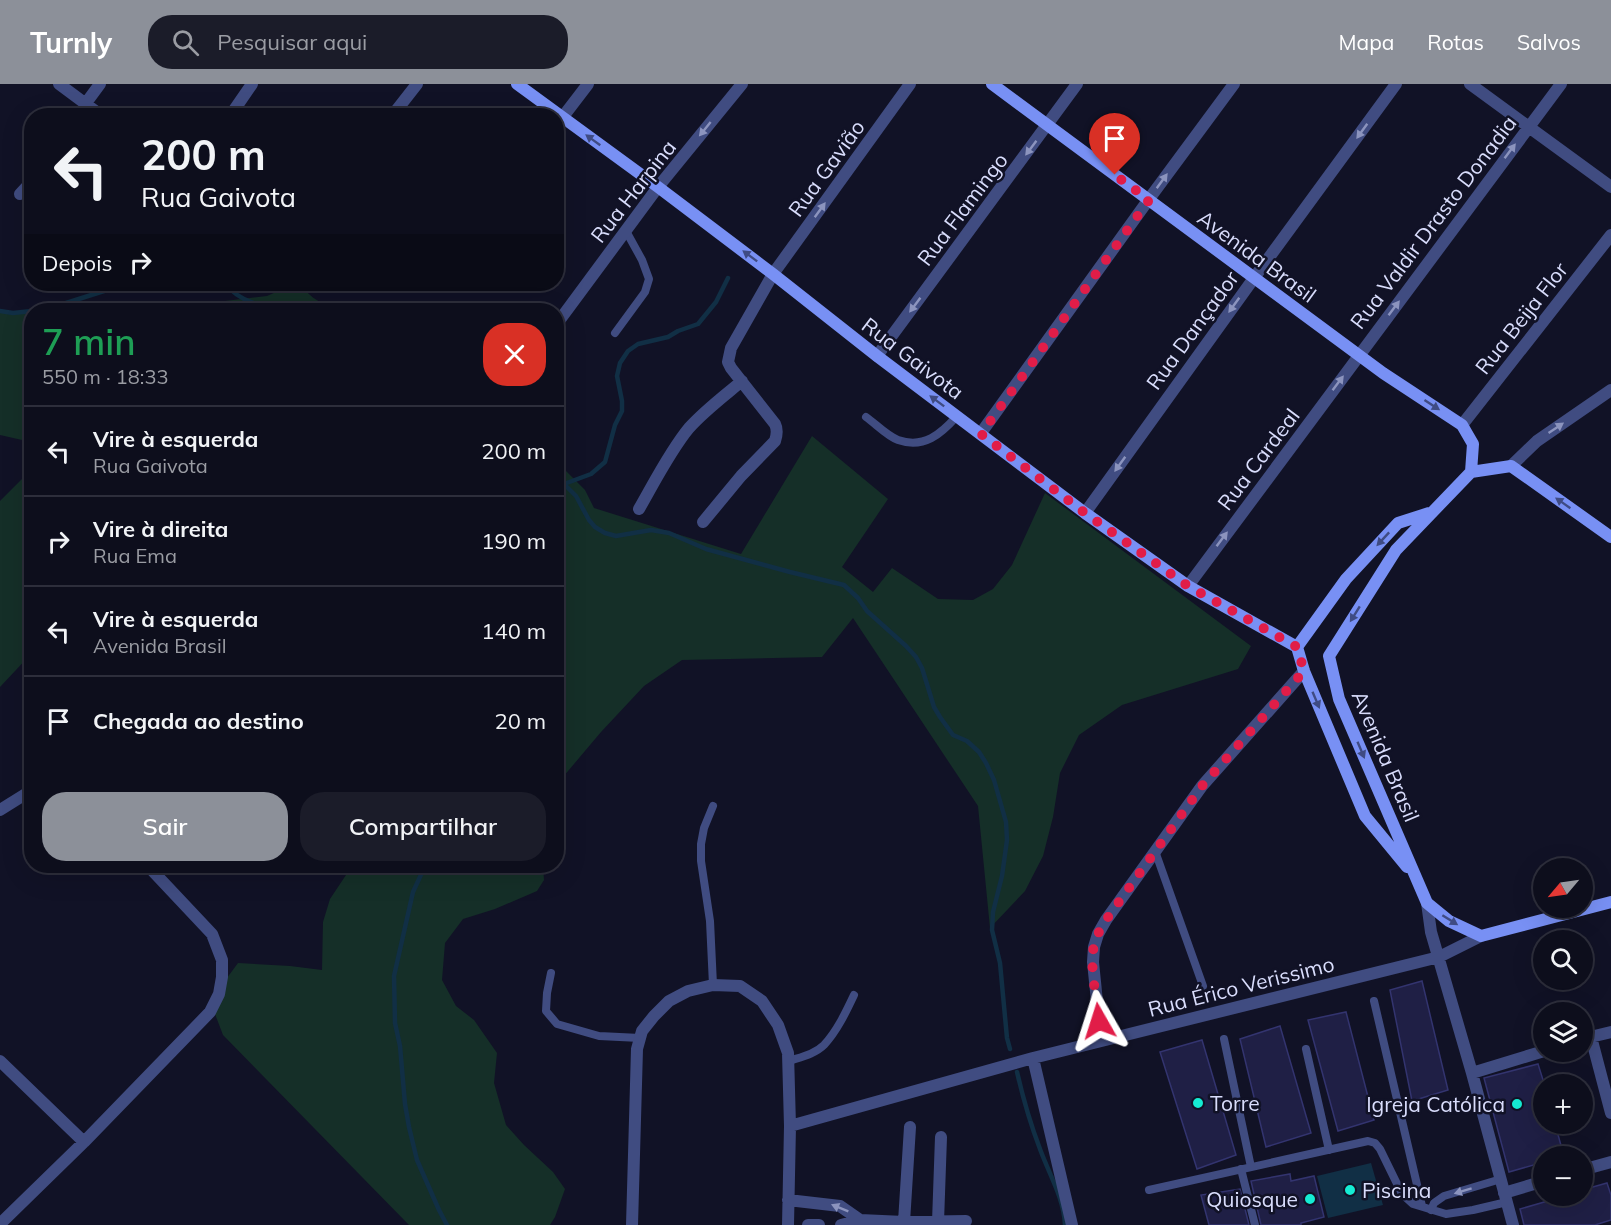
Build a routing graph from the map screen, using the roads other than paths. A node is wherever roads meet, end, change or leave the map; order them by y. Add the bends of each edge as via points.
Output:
1 (59, 84) edge
2 (100, 84) edge
3 (252, 84) edge
4 (417, 84) edge
5 (517, 84) edge
6 (588, 84) edge
7 (742, 84) edge
8 (910, 84) edge
9 (992, 84) edge
10 (1077, 84) edge
11 (1234, 84) edge
12 (1396, 84) edge
13 (1470, 84) edge
14 (1561, 84) edge
15 (85, 108) edge
16 (87, 108) edge
17 (236, 108) edge
18 (398, 108) edge
19 (549, 108) edge
20 (564, 115) edge
21 (564, 119) edge
22 (1048, 126) junction
23 (1528, 127) junction
24 (658, 187) junction
25 (1611, 187) edge
26 (24, 190) edge
27 (20, 194) dead end
28 (1149, 200) junction
29 (626, 231) junction
30 (1611, 235) edge
31 (773, 274) junction
32 (1254, 278) junction
33 (564, 314) edge
34 (615, 333) dead end
35 (1359, 355) junction
36 (877, 356) junction
37 (742, 381) junction
38 (1611, 390) edge
39 (957, 416) junction
40 (866, 417) dead end
41 (1461, 425) junction
42 (981, 434) junction
43 (1511, 466) junction
44 (1471, 472) junction
45 (639, 509) dead end
46 (1433, 511) junction
47 (1085, 513) junction
48 (703, 522) dead end
49 (1611, 537) edge
50 (1188, 586) junction
51 (1297, 647) junction
52 (1304, 671) junction
53 (24, 795) edge
54 (713, 806) dead end
55 (0, 810) edge
56 (1155, 851) junction
57 (155, 873) edge
58 (1416, 878) junction
59 (1611, 902) edge
60 (1427, 903) junction
61 (1481, 936) junction
62 (1439, 957) junction
63 (551, 973) dead end
64 (713, 985) junction
65 (1203, 986) dead end
66 (854, 995) dead end
67 (1374, 1001) dead end
68 (1611, 1032) edge
69 (1593, 1036) edge
70 (640, 1038) junction
71 (1224, 1039) dead end
72 (1101, 1041) junction
73 (1306, 1049) dead end
74 (1533, 1055) edge
75 (1593, 1057) edge
76 (1030, 1059) junction
77 (0, 1061) edge
78 (789, 1061) junction
79 (1472, 1073) junction
80 (1611, 1113) edge
81 (790, 1126) junction
82 (910, 1127) dead end
83 (941, 1137) dead end
84 (84, 1142) junction
85 (1329, 1150) junction
86 (1611, 1162) edge
87 (1251, 1167) junction
88 (1593, 1167) edge
89 (1241, 1169) junction
90 (1501, 1179) junction
91 (1533, 1186) edge
92 (1149, 1190) dead end
93 (1506, 1197) junction
94 (789, 1200) junction
95 (1422, 1206) junction
96 (1431, 1210) junction
97 (966, 1221) dead end
98 (860, 1222) edge
99 (904, 1222) junction
100 (929, 1223) edge
101 (0, 1224) edge
102 (632, 1225) edge
103 (788, 1225) edge
104 (808, 1225) edge
105 (819, 1225) edge
106 (841, 1225) edge
107 (1072, 1225) edge
108 (1255, 1225) edge
109 (1511, 1225) edge

1 - 15 street
2 - 16 street
3 - 17 street
4 - 18 street
5 - 19 street, Rua Gaivota
6 - 20 street
7 -> 24 street, Rua Harpina
31 -> 8 street, Rua Gavião
9 - 22 street, Avenida Brasil
10 - 22 street, Rua Flamingo
28 -> 11 street
12 -> 32 street, Rua Dançador
13 - 23 street
14 - 23 street, Rua Valdir Drasto Donadia
24 -> 21 street, Rua Gaivota
22 - 28 street, Avenida Brasil
22 -> 36 street, Rua Flamingo
23 - 25 street
35 -> 23 street, Rua Valdir Drasto Donadia
24 - 29 street, Rua Harpina
31 -> 24 street, Rua Gaivota
26 - 27 street
28 - 32 street, Avenida Brasil
28 - 42 street
29 - 33 street, Rua Harpina
29 - 34 lane via 649,279 645,292
30 - 41 street, Rua Beija Flor
31 - 36 street, Rua Gaivota
31 - 37 street, Rua Gavião via 729,354 729,362
32 - 35 street, Avenida Brasil
32 -> 47 street, Rua Dançador
35 -> 41 street, Avenida Brasil
50 -> 35 street, Rua Cardeal
39 -> 36 street, Rua Gaivota
37 - 45 street via 688,428
37 - 48 street via 775,424 777,436
43 -> 38 street via 1537,441
39 - 40 lane via 932,438 919,443 897,440
39 - 42 street, Rua Gaivota
41 - 44 street via 1473,444
42 - 47 street, Rua Gaivota
43 - 44 street
49 -> 43 street
44 - 46 street, Avenida Brasil
46 -> 51 street via 1398,523 1346,579
46 -> 58 street, Avenida Brasil via 1396,550 1329,656 1339,699
47 - 50 street, Rua Gaivota
50 - 51 street, Rua Gaivota
51 - 52 street
52 - 56 street via 1202,786
52 -> 58 street via 1365,816
53 - 55 street
54 - 64 lane via 704,828 701,861 710,921
56 - 65 lane
56 - 72 street via 1106,920 1094,947
57 - 84 street via 212,934 222,960 219,994 210,1012
58 - 60 street, Avenida Brasil
59 - 61 street
60 -> 61 street, Avenida Brasil via 1449,921
60 - 62 street
61 - 62 street, Rua Érico Verissimo
62 - 72 street, Rua Érico Verissimo
62 - 79 street
63 - 70 lane via 546,1011 557,1024 599,1036
64 - 70 street via 669,1001
64 - 78 street via 740,986 762,1001 778,1025
66 - 78 lane via 823,1046
67 - 95 lane
68 - 69 street
70 - 102 street
71 - 87 lane
72 - 76 street, Rua Érico Verissimo
73 - 85 lane
74 - 79 street
75 - 80 street
76 - 81 street, Rua Érico Verissimo
76 - 107 street
77 - 84 street
78 - 81 street
79 - 90 street
81 - 94 street
82 - 99 street
83 - 100 street
84 - 101 street
85 - 87 lane
85 - 95 lane via 1368,1141 1375,1143 1402,1194
86 - 88 street
87 - 89 lane
89 - 92 lane
89 - 108 lane
90 - 93 street
90 -> 96 lane via 1444,1196
91 - 93 street
93 - 96 lane via 1473,1210 1446,1214
93 - 109 street
98 -> 94 street via 840,1206
94 - 103 street
95 - 96 lane
97 - 100 street
98 - 99 street
98 - 106 street
99 - 100 street
104 - 105 street

